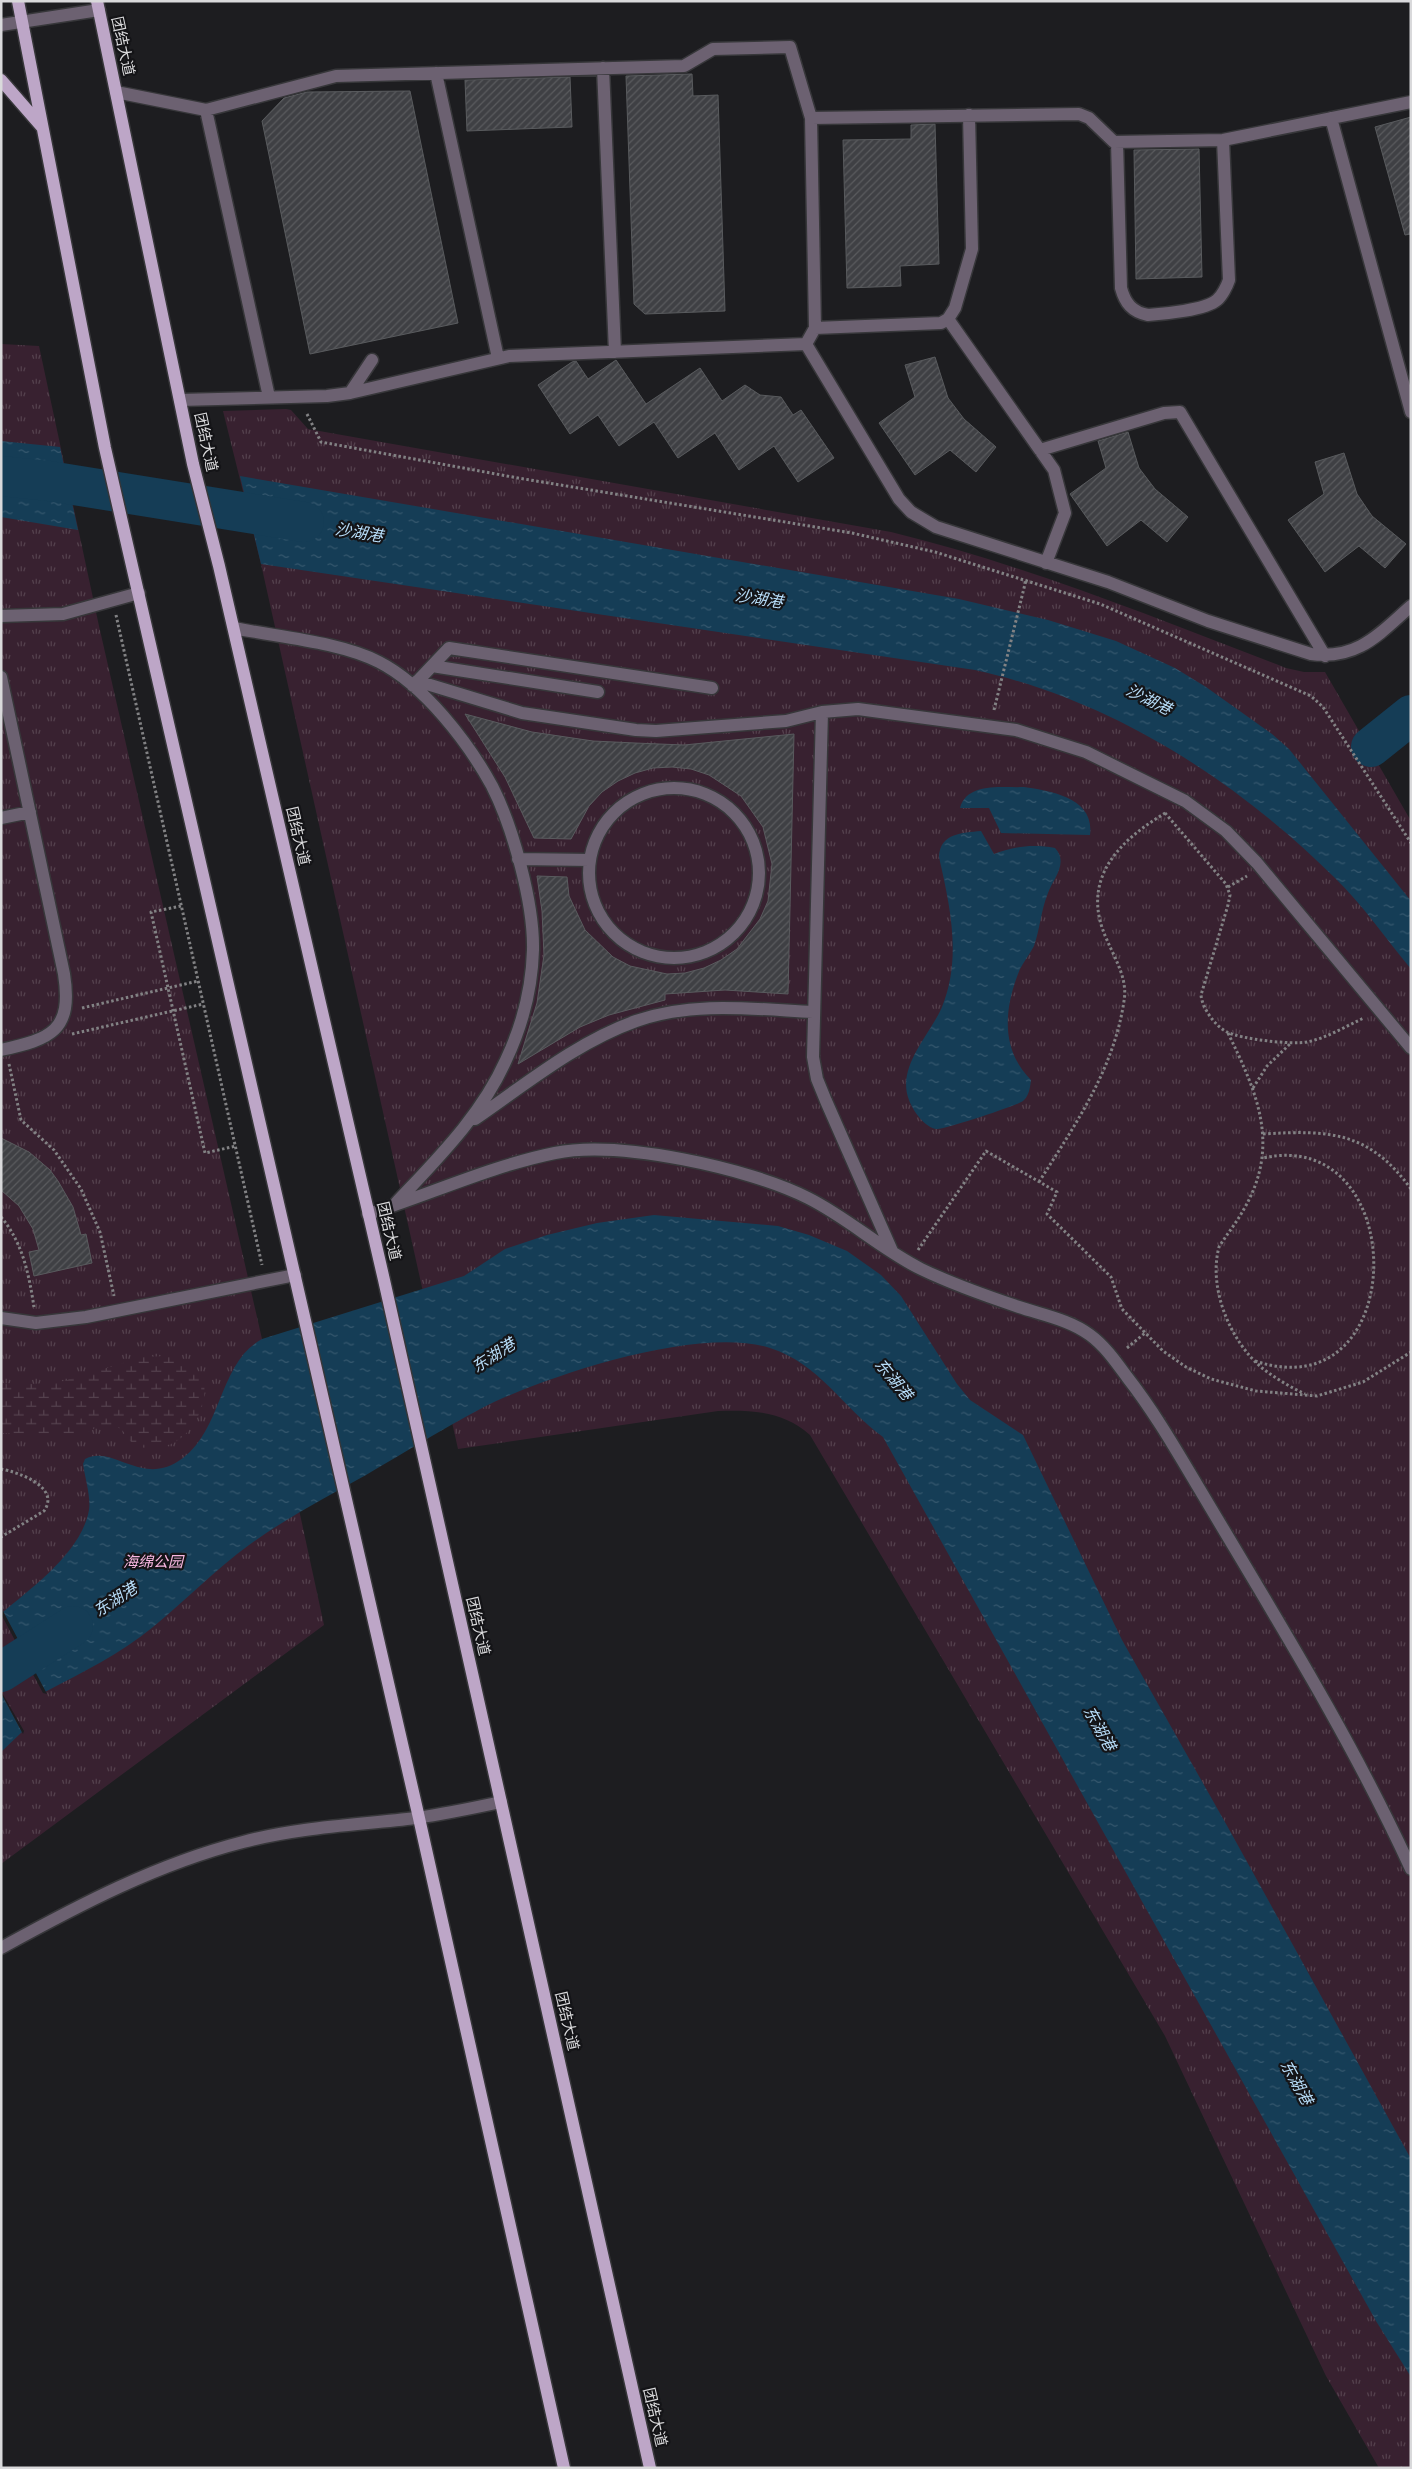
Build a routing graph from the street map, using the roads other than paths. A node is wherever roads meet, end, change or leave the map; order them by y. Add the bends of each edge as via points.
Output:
1 (18, 1) edge
2 (98, 6) edge
3 (23, 21) junction
4 (1, 25) edge
5 (603, 68) junction
6 (436, 73) junction
7 (1, 80) edge
8 (116, 92) junction
9 (1411, 102) edge
10 (206, 110) junction
11 (969, 115) junction
12 (811, 118) junction
13 (1331, 118) junction
14 (44, 128) junction
15 (1223, 140) junction
16 (1117, 142) junction
17 (948, 318) junction
18 (815, 328) junction
19 (806, 344) junction
20 (615, 352) junction
21 (498, 358) junction
22 (372, 360) dead end
23 (350, 392) junction
24 (269, 397) junction
25 (180, 400) junction
26 (1411, 412) edge
27 (1040, 450) junction
28 (1046, 563) junction
29 (139, 593) junction
30 (1411, 606) edge
31 (1, 616) edge
32 (234, 628) junction
33 (1325, 656) junction
34 (432, 666) junction
35 (1, 676) edge
36 (415, 683) junction
37 (712, 688) dead end
38 (598, 692) dead end
39 (822, 712) junction
40 (30, 812) junction
41 (1, 818) edge
42 (518, 859) junction
43 (590, 860) junction
44 (812, 1012) junction
45 (1411, 1048) edge
46 (4, 1050) edge
47 (468, 1124) junction
48 (393, 1206) junction
49 (368, 1214) junction
50 (892, 1251) junction
51 (295, 1275) junction
52 (1, 1318) edge
53 (502, 1802) junction
54 (418, 1818) junction
55 (1411, 1869) edge
56 (1, 1948) edge
57 (564, 2468) edge
58 (650, 2468) edge

1 - 3 main road
2 - 3 street
2 - 8 main road, 团结大道
3 - 4 street
3 - 14 main road
5 - 6 street
5 - 12 street via 684,66 713,49 790,47
5 - 20 street
6 - 10 street via 324,78
6 - 21 street
7 - 14 main road
8 - 10 street
8 - 25 main road, 团结大道
9 - 13 street
10 - 24 street
11 - 12 street
11 - 16 street via 1079,114 1089,118 1109,139
11 - 17 street via 972,249 955,308
12 - 18 street
13 - 15 street
13 - 26 street
14 - 29 main road via 105,448
15 - 16 street
15 - 16 street via 1229,280 1218,300 1207,305 1148,315 1131,308 1121,288
17 - 18 street via 941,323
17 - 27 street
18 - 19 street
19 - 20 street
19 - 28 street via 899,499 911,512 936,527
20 - 21 street
21 - 23 street
22 - 23 street
23 - 24 street
24 - 25 street
25 - 32 main road, 团结大道
27 - 28 street via 1054,470 1065,513
27 - 33 street via 1164,413 1180,412
28 - 33 street via 1108,582 1272,643
29 - 31 street via 62,614
29 - 51 main road
30 - 33 street via 1369,644
32 - 36 street via 360,653
32 - 49 main road, 团结大道
34 - 36 street
34 - 37 street via 449,648
34 - 38 street
35 - 40 street
36 - 39 street via 522,713 636,730 786,721
36 - 42 street via 452,727 492,787
39 - 44 street
39 - 45 street via 858,709 1016,730 1086,752 1185,801 1226,831 1257,863
40 - 41 street
40 - 46 street via 64,974 66,1011 49,1035 37,1042
42 - 43 street
42 - 47 street via 530,913 531,975 506,1060
43 - 43 street via 591,892 604,921 627,944 657,956 689,957 719,945 742,923 756,894 758,862 748,831 727,806 699,791 675,788 651,791 622,805 601,829
44 - 47 street via 712,1008 637,1021 578,1049
44 - 50 street via 817,1079
47 - 48 street
48 - 49 street
48 - 50 street via 529,1159 560,1152 610,1150 662,1155 721,1168 785,1188 810,1198
49 - 53 main road, 团结大道
50 - 55 street via 992,1298 1081,1328 1114,1359 1143,1397 1272,1612 1386,1816
51 - 52 street via 117,1311 36,1322
51 - 54 main road
53 - 54 street
53 - 58 main road, 团结大道
54 - 56 street via 286,1833 242,1842 138,1877
54 - 57 main road

